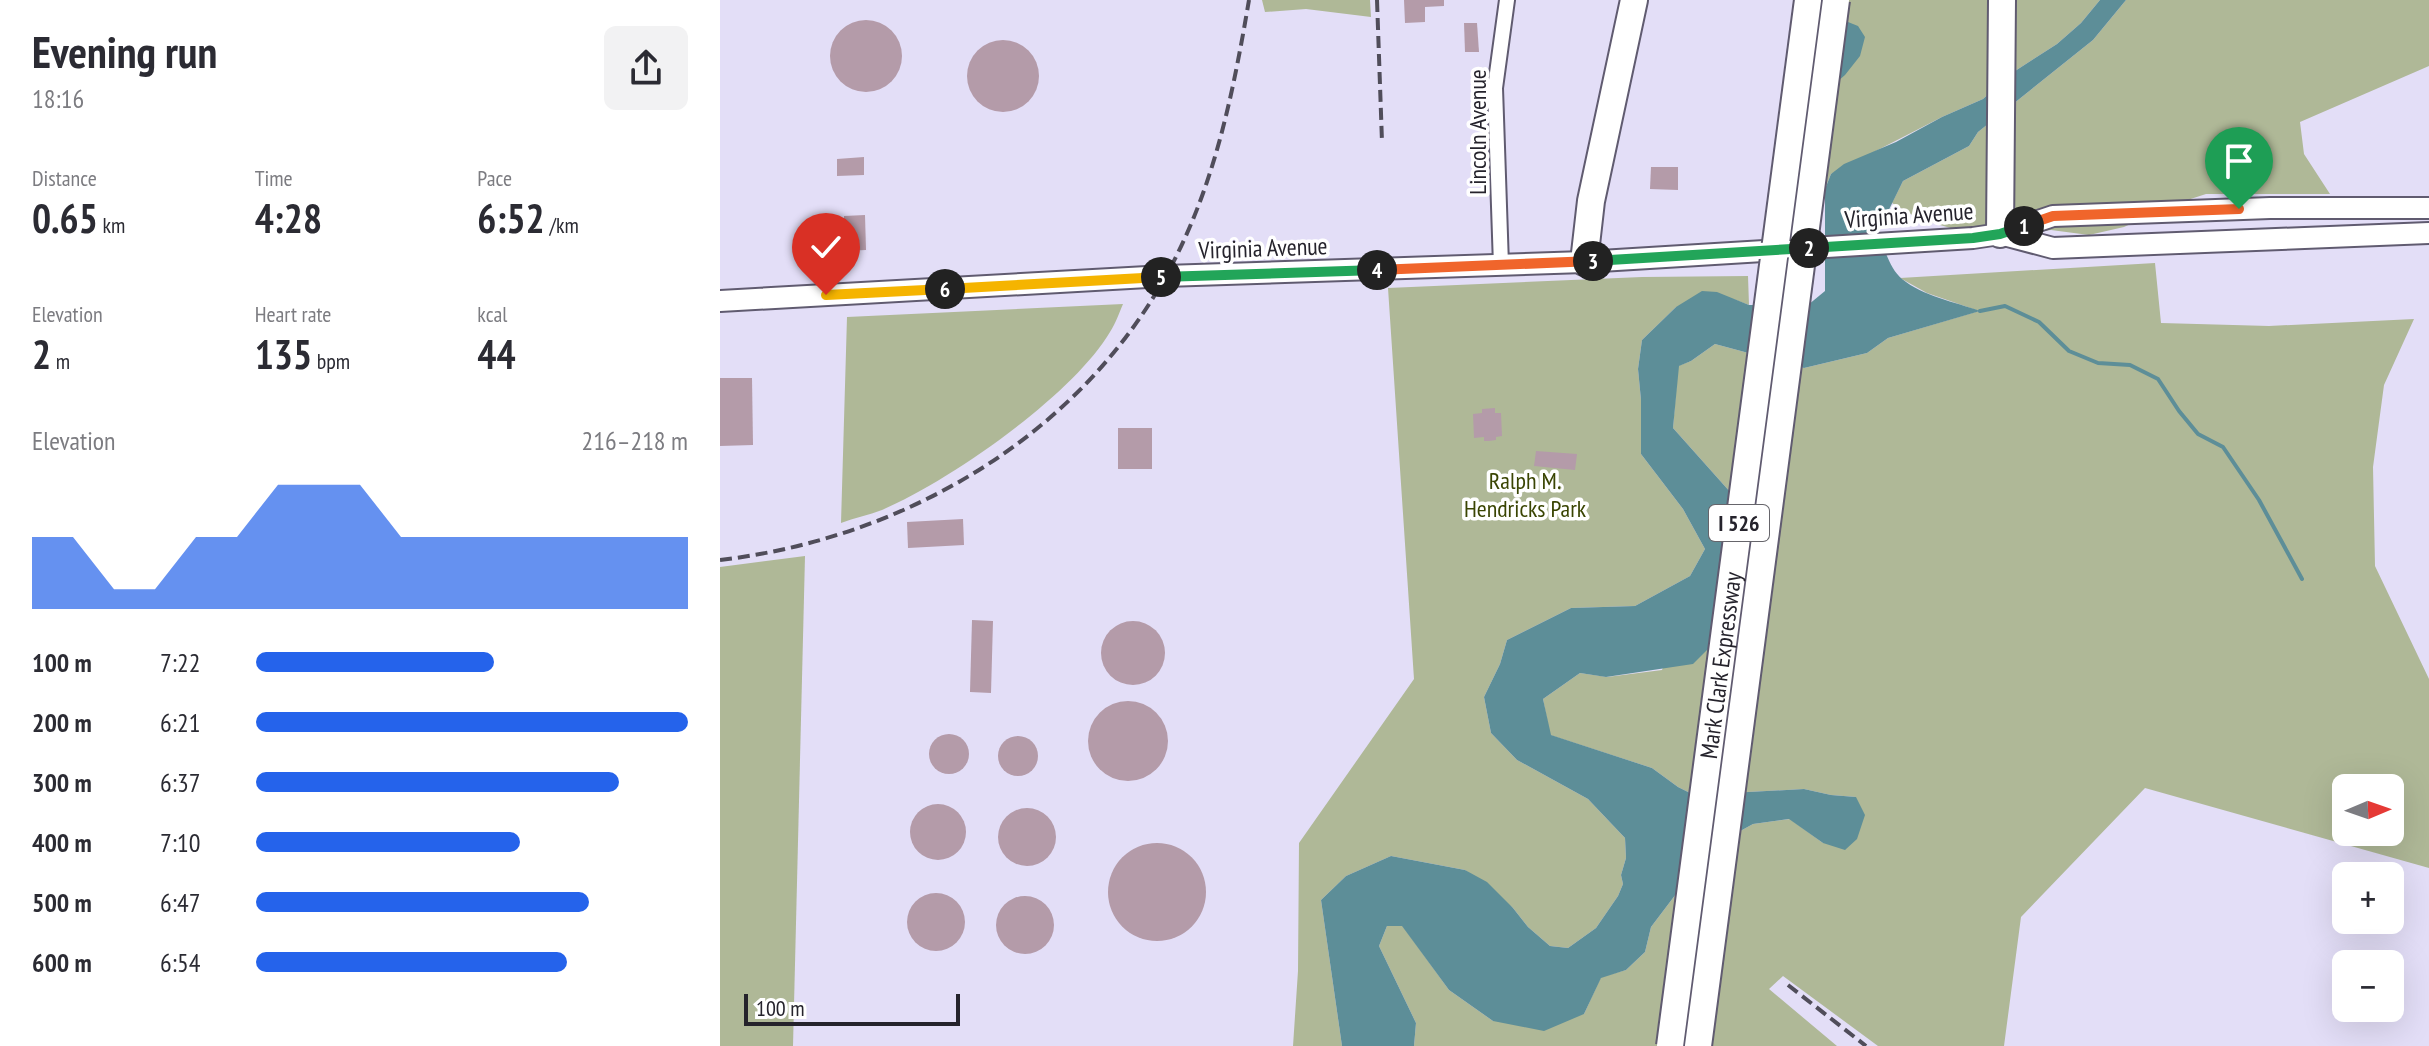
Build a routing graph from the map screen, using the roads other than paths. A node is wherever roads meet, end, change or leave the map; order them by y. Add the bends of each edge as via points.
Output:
1 (1507, 0) edge
2 (1634, 0) edge
3 (1808, 0) edge
4 (1836, 0) edge
5 (2002, 0) edge
6 (2429, 208) edge
7 (2239, 209) junction
8 (2429, 233) edge
9 (2000, 234) junction
10 (2240, 241) junction
11 (1584, 262) junction
12 (1501, 265) junction
13 (720, 301) edge
14 (1670, 1046) edge
15 (1698, 1046) edge

1 - 12 street, Lincoln Avenue via 1495,88
2 - 11 highway via 1591,201
3 - 14 highway, Mark Clark Expressway / I 526, bridge
4 - 15 highway, Mark Clark Expressway / I 526, bridge
5 - 9 highway
6 - 7 main road, Virginia Avenue
7 - 9 main road, Virginia Avenue via 2053,216
7 - 10 main road
8 - 10 main road, Virginia Avenue
9 - 10 main road, Virginia Avenue via 2053,248
9 - 11 main road, Virginia Avenue, bridge
11 - 12 main road, Virginia Avenue
12 - 13 main road, Virginia Avenue via 1165,276

